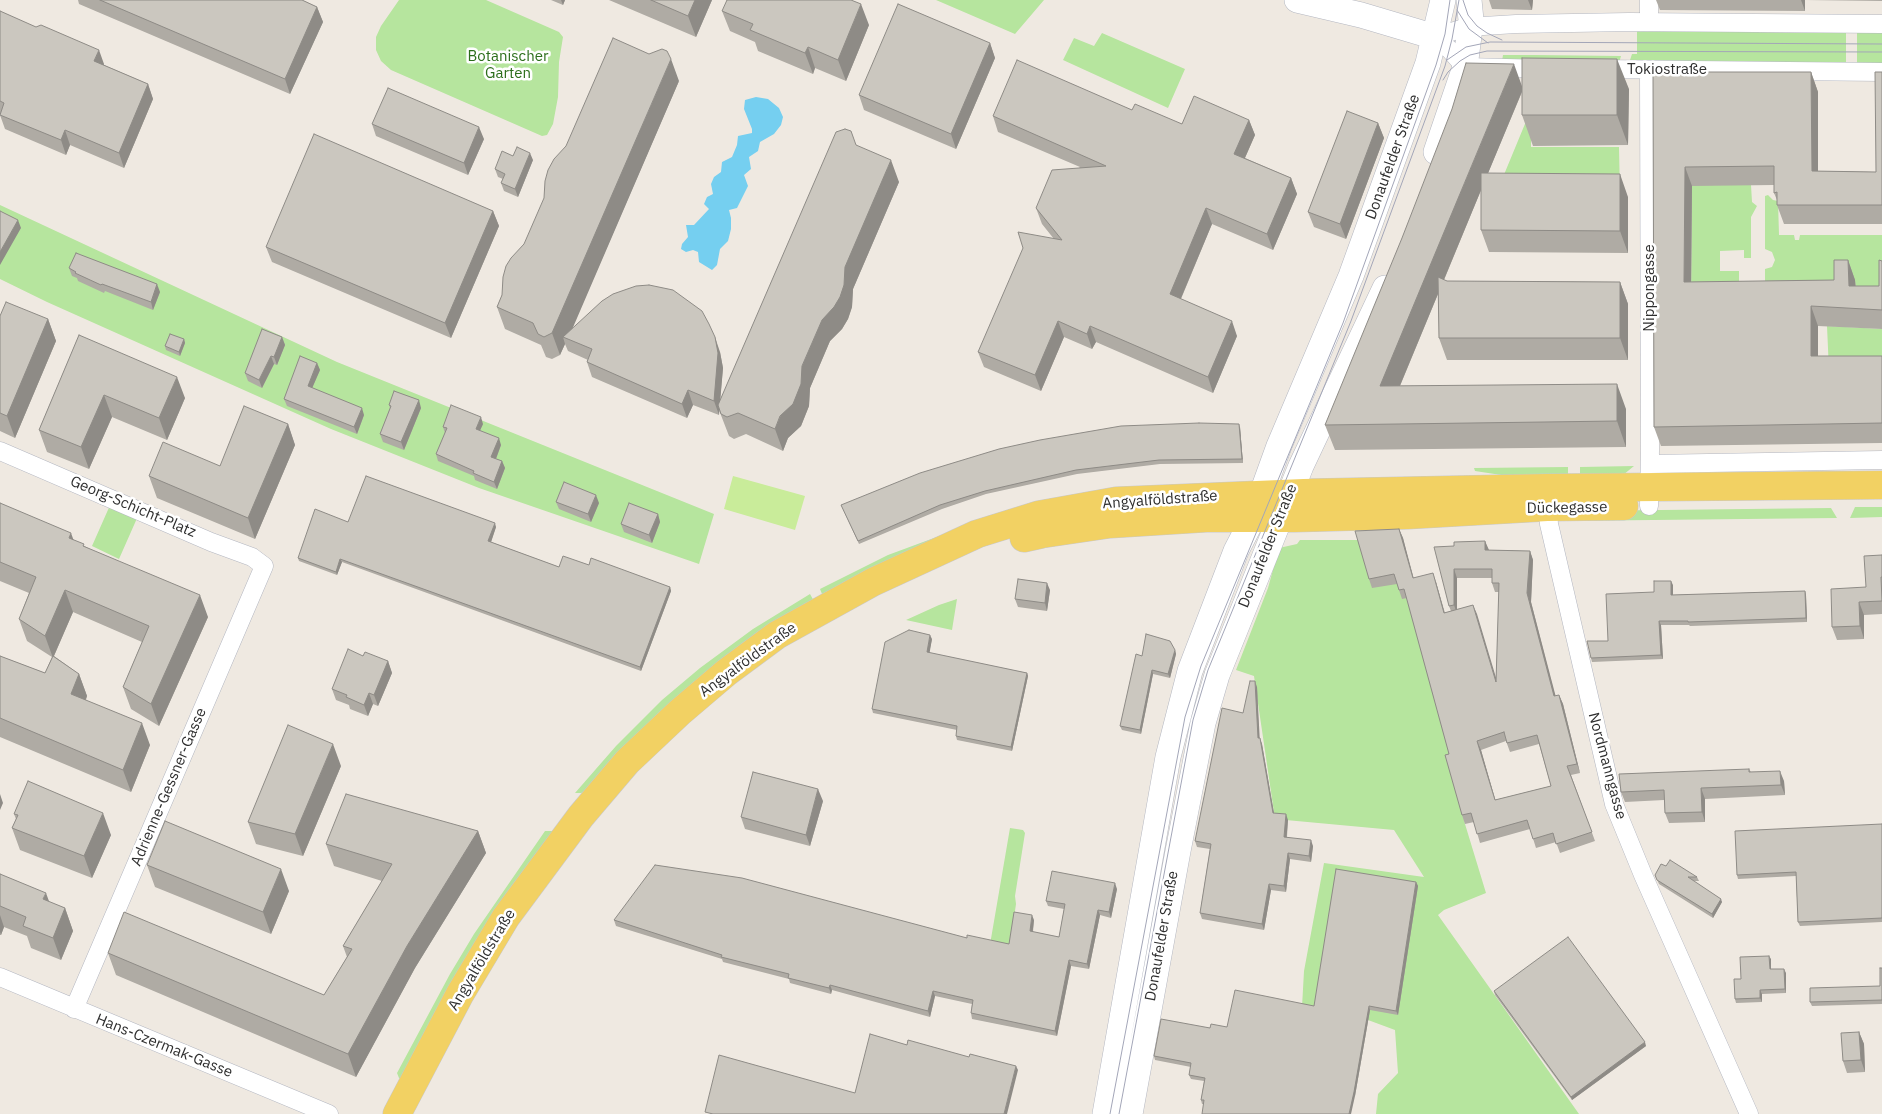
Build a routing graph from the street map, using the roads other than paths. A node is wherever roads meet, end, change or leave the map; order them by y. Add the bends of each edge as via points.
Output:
1 (1297, 0) edge
2 (1444, 0) edge
3 (1470, 0) edge
4 (1649, 0) edge
5 (1649, 22) junction
6 (1882, 24) edge
7 (1471, 26) junction
8 (1435, 37) junction
9 (1465, 67) junction
10 (1563, 69) edge
11 (1583, 69) edge
12 (1648, 70) junction
13 (1882, 72) edge
14 (1430, 171) edge
15 (1394, 264) edge
16 (0, 451) edge
17 (1882, 460) edge
18 (1882, 485) edge
19 (1649, 486) junction
20 (1547, 498) junction
21 (1882, 502) edge
22 (1257, 506) junction
23 (1286, 506) junction
24 (264, 566) joint
25 (0, 977) edge
26 (74, 1009) junction
27 (329, 1114) edge
28 (396, 1114) edge
29 (414, 1114) edge
30 (1104, 1114) edge
31 (1130, 1114) edge
32 (1749, 1114) edge

1 - 8 main road
2 - 8 main road, Donaufelder Straße
3 - 7 main road
4 - 5 street
5 - 6 street
5 - 7 street
7 - 8 street
7 - 9 main road
8 - 9 street
8 - 22 main road, Donaufelder Straße via 1351,276
9 - 10 street
9 - 14 main road
11 - 12 street, Tokiostraße
12 - 13 street, Tokiostraße
12 - 19 street, Nippongasse
15 - 23 main road, Donaufelder Straße via 1303,461
16 - 24 street, Georg-Schicht-Platz via 252,557
17 - 19 street, Dückegasse
18 - 19 main road, Dückegasse
19 - 20 main road, Dückegasse
19 - 21 main road, Dückegasse
20 - 23 main road, Dückegasse via 1407,515
20 - 32 street, Nordmanngasse via 1549,524 1614,804
22 - 23 main road, Angyalföldstraße
22 - 28 main road, Angyalföldstraße via 1116,501 1038,515 977,534 873,582 777,635 680,712 627,762 581,816 506,917 460,994
22 - 29 main road, Angyalföldstraße via 1216,517 1110,524 1042,534 984,549 883,590 790,644 692,723 640,772 593,828 519,931 475,1002
22 - 30 main road, Donaufelder Straße via 1236,551 1190,671 1168,757
23 - 31 main road, Donaufelder Straße via 1217,675 1203,723
24 - 26 street, Adrienne-Gessner-Gasse
25 - 26 street, Hans-Czermak-Gasse
26 - 27 street, Hans-Czermak-Gasse

